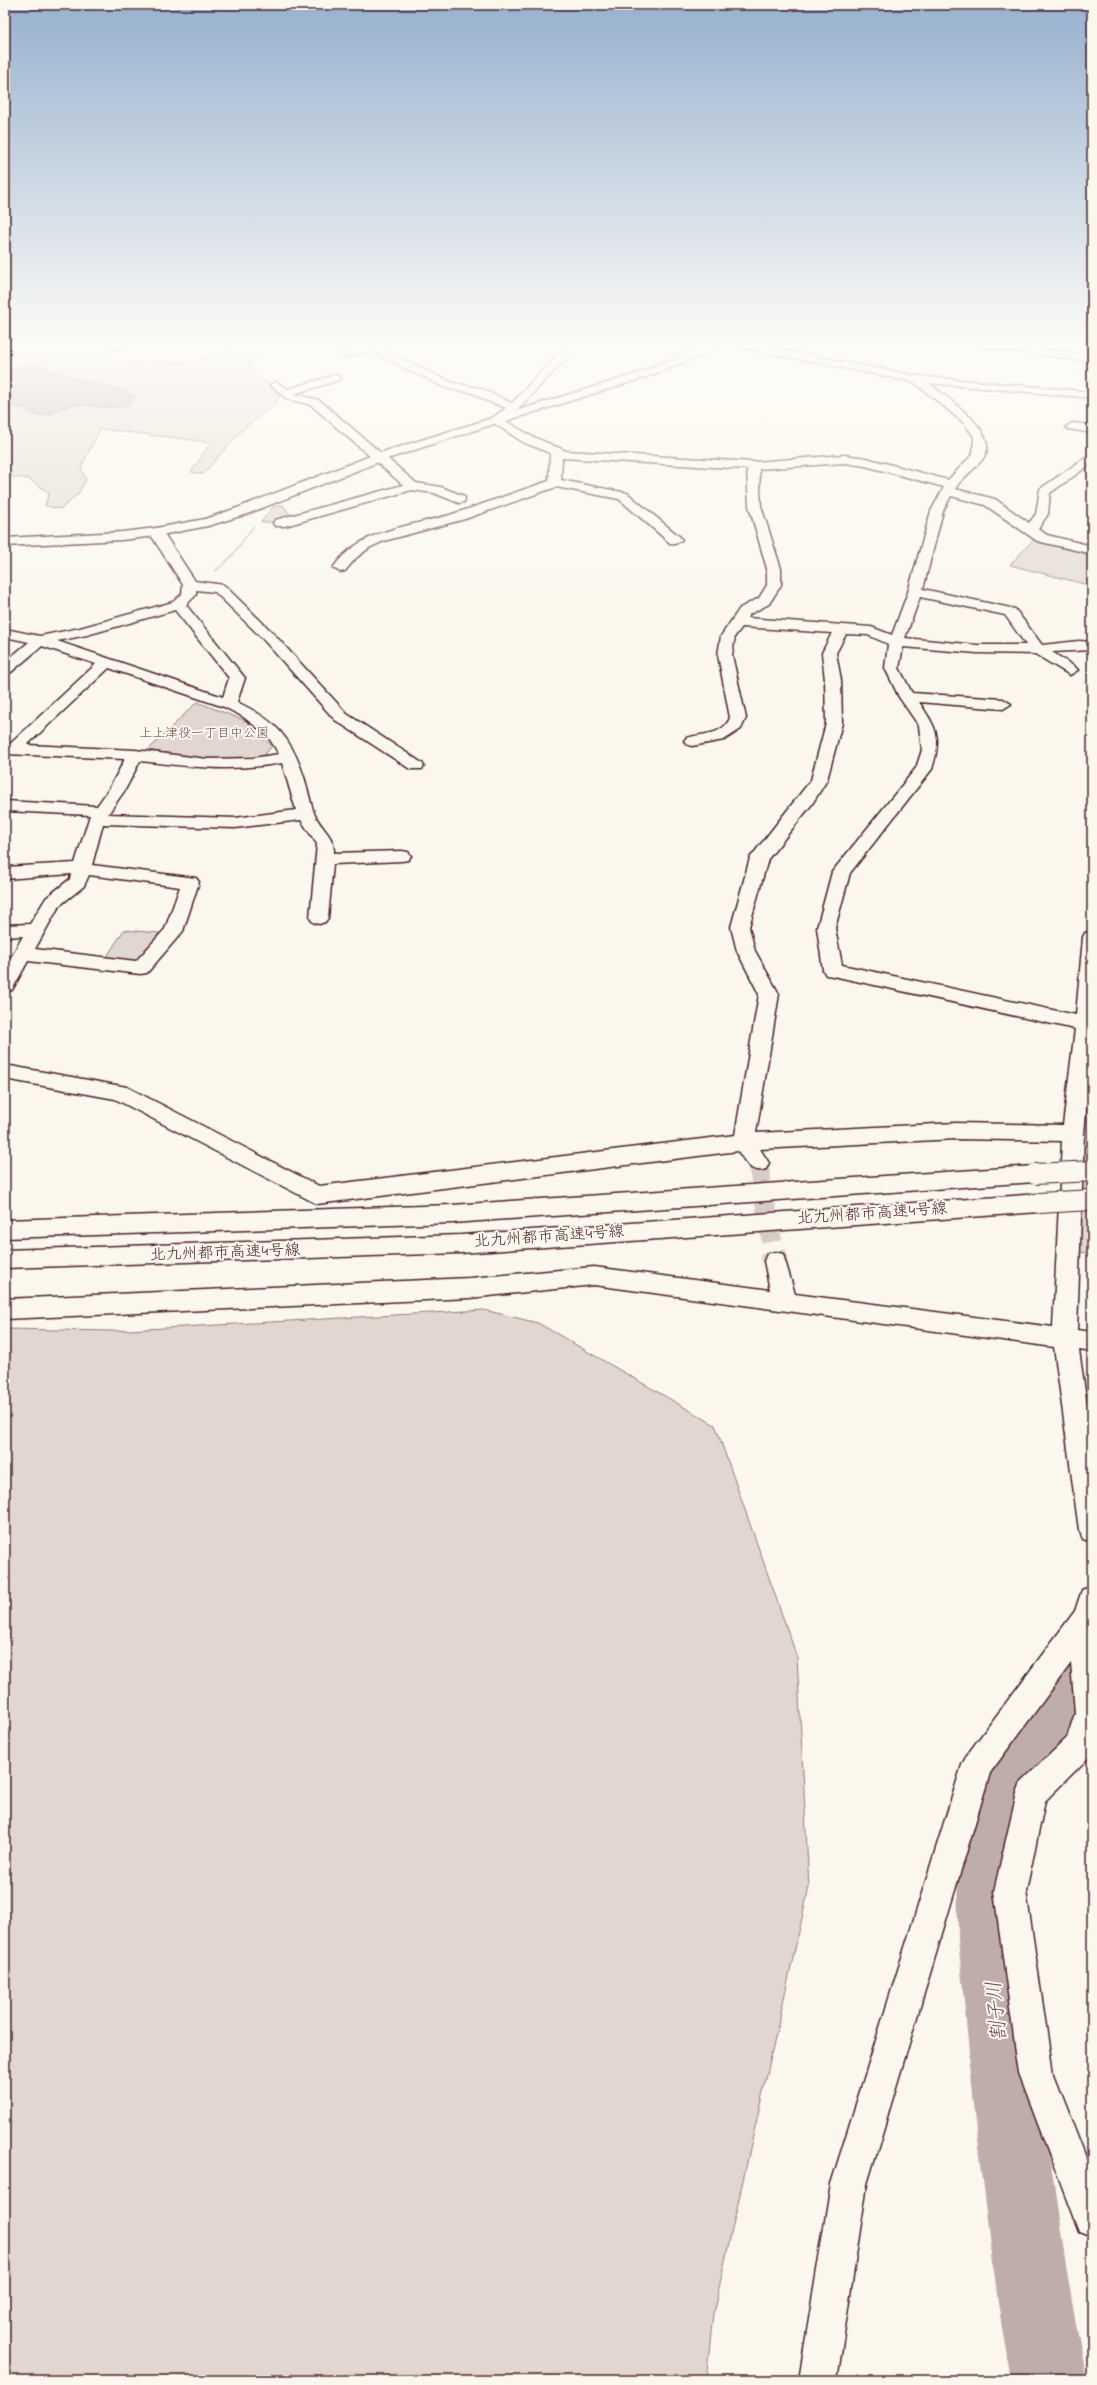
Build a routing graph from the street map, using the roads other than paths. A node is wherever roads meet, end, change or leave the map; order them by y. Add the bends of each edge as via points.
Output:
1 (371, 452) edge
2 (395, 452) edge
3 (556, 452) joint
4 (979, 452) edge
5 (1092, 457) edge
6 (377, 458) junction
7 (753, 466) junction
8 (555, 483) junction
9 (412, 486) junction
10 (949, 488) junction
11 (459, 499) dead end
12 (280, 523) dead end
13 (1030, 531) junction
14 (156, 532) junction
15 (675, 540) dead end
16 (5, 542) edge
17 (1092, 550) edge
18 (340, 568) dead end
19 (196, 585) junction
20 (915, 592) junction
21 (178, 605) junction
22 (736, 622) junction
23 (841, 629) junction
24 (90, 630) junction
25 (5, 633) edge
26 (40, 640) junction
27 (896, 642) junction
28 (1092, 646) edge
29 (1040, 649) junction
30 (77, 653) junction
31 (106, 663) junction
32 (5, 670) edge
33 (1070, 670) dead end
34 (907, 697) junction
35 (229, 704) junction
36 (1003, 704) dead end
37 (692, 742) dead end
38 (9, 749) edge
39 (135, 755) junction
40 (287, 757) junction
41 (416, 766) dead end
42 (5, 806) edge
43 (306, 814) junction
44 (99, 815) junction
45 (402, 856) dead end
46 (325, 859) junction
47 (81, 868) junction
48 (5, 873) edge
49 (319, 918) dead end
50 (36, 930) junction
51 (5, 931) edge
52 (1092, 937) edge
53 (24, 954) junction
54 (5, 986) edge
55 (1085, 1024) junction
56 (5, 1072) edge
57 (1072, 1133) junction
58 (744, 1142) junction
59 (758, 1163) tunnel mouth
60 (1092, 1171) edge
61 (1092, 1200) edge
62 (5, 1229) edge
63 (5, 1260) edge
64 (775, 1261) tunnel mouth
65 (785, 1302) junction
66 (5, 1309) edge
67 (1065, 1337) junction
68 (1092, 1342) edge
69 (1092, 1530) edge
70 (1089, 1609) edge
71 (1092, 2219) edge
72 (818, 2380) edge

1 - 6 main road
2 - 6 main road
3 - 7 main road via 564,455
3 - 8 main road
4 - 10 main road
5 - 13 main road via 1044,492 1042,514
6 - 9 main road
6 - 14 main road via 208,522
7 - 10 main road via 844,459 866,462
7 - 22 main road via 755,506 774,569 774,585 764,601 745,611
8 - 15 main road via 624,496
8 - 18 main road via 459,516 394,531 364,547
9 - 11 main road via 437,490
9 - 12 main road
10 - 13 main road via 990,502
10 - 20 main road via 930,532
13 - 17 main road via 1042,538
14 - 16 main road
14 - 19 main road
19 - 21 main road
19 - 41 main road via 219,588 266,634 341,717
20 - 27 main road
20 - 29 main road via 1010,612 1017,617 1029,641
21 - 24 main road
21 - 35 main road via 238,678
22 - 23 main road
22 - 37 main road via 728,636 725,655 738,718 733,729 718,737
23 - 27 main road via 871,631
23 - 58 main road via 828,653 833,680 834,724 819,780 759,858 740,927 746,952 769,994
24 - 26 main road
24 - 30 main road
25 - 26 main road
26 - 30 main road
26 - 32 main road
27 - 29 main road via 977,649
27 - 34 main road via 892,668
28 - 29 main road
29 - 33 main road
30 - 31 main road
31 - 35 main road
31 - 38 main road
34 - 36 main road
34 - 55 main road via 927,726 930,750 924,769 841,872 826,928 833,970
35 - 40 main road via 266,724 279,737
38 - 39 main road
39 - 40 main road via 207,764 253,763
39 - 44 main road via 117,790
40 - 43 main road
42 - 44 main road
43 - 44 main road via 235,823
43 - 46 main road via 326,844
44 - 47 main road
45 - 46 main road
46 - 49 main road
47 - 48 main road
47 - 50 main road via 78,882 52,902
47 - 53 main road via 101,873 190,882 174,931 140,968
50 - 51 main road
50 - 53 main road
52 - 55 main road
53 - 54 main road
55 - 57 main road
56 - 58 main road via 120,1092 317,1195
57 - 58 main road via 956,1131
57 - 67 main road
58 - 59 main road
60 - 62 main road, 北九州都市高速4号線, bridge via 452,1214
61 - 63 main road, 北九州都市高速4号線, bridge via 461,1244
64 - 65 main road
65 - 66 main road via 594,1276 470,1288
65 - 67 main road
67 - 68 main road
67 - 69 main road
70 - 71 main road via 1084,1655 1089,1712 1079,1747 1032,1793 1010,1891 1036,2074
70 - 72 main road via 977,1765 850,2184

